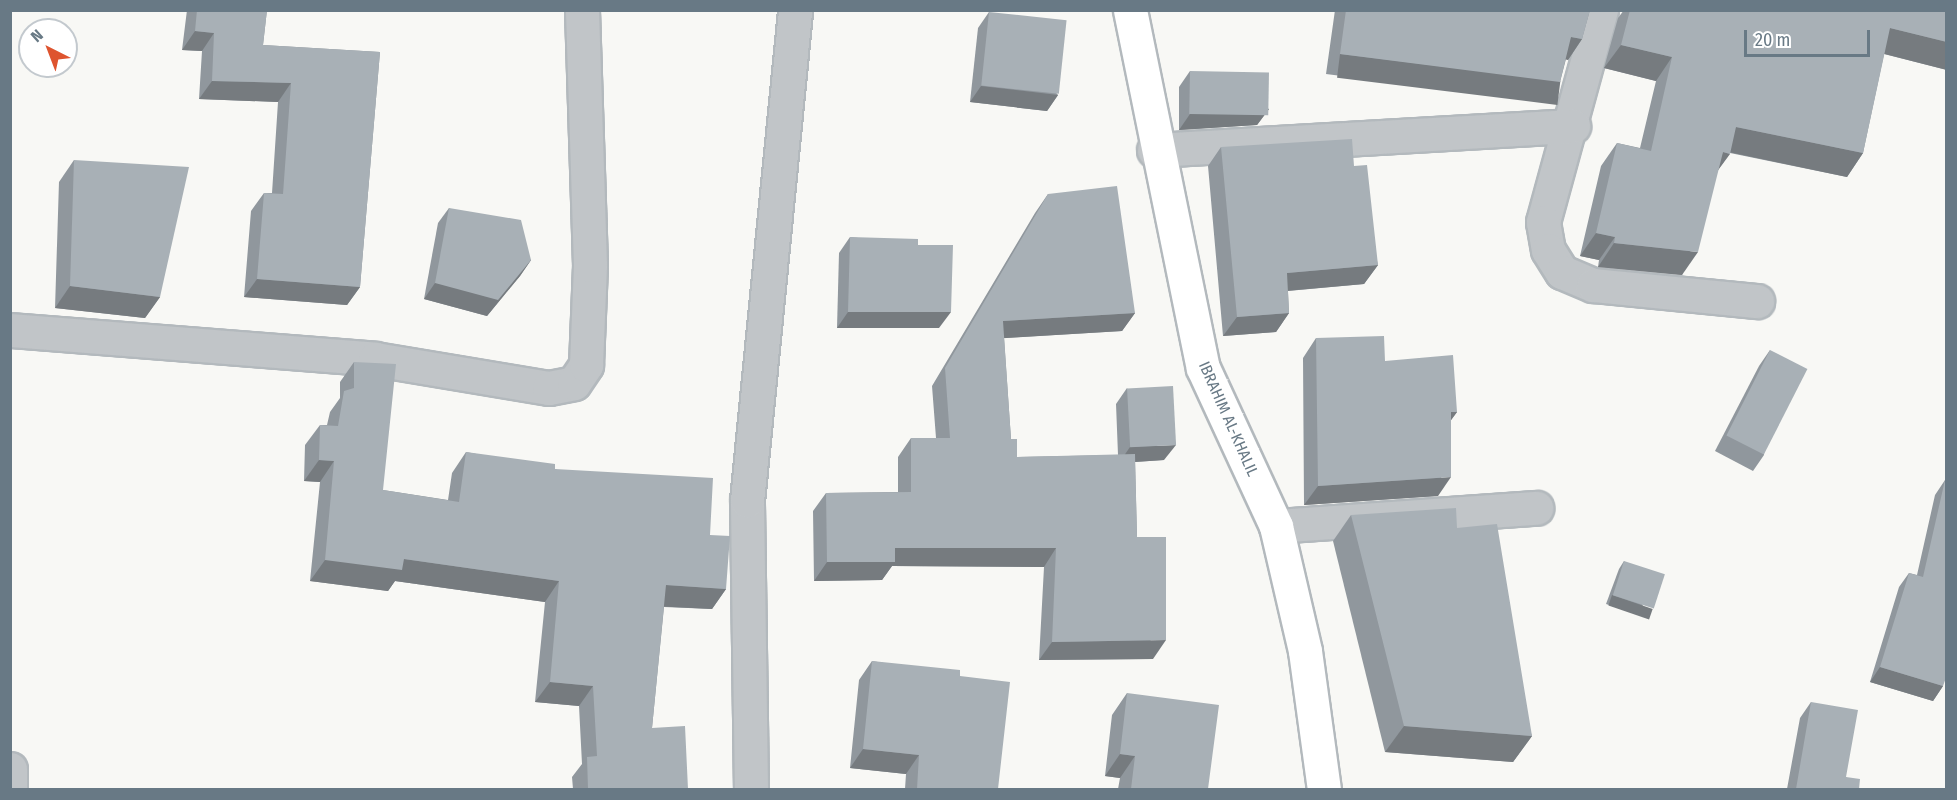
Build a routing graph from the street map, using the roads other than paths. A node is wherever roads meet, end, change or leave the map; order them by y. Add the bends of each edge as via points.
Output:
1 (582, 10) edge
2 (795, 10) edge
3 (1130, 10) edge
4 (1601, 10) edge
5 (1573, 126) junction
6 (1154, 150) junction
7 (1757, 302) dead end
8 (10, 330) edge
9 (1536, 507) dead end
10 (1276, 526) junction
11 (10, 769) edge
12 (10, 786) edge
13 (751, 789) edge
14 (1324, 789) edge

1 - 8 street via 590,265 586,365 574,383 549,388 375,359
2 - 13 street via 747,501
3 - 6 street, IBRAHIM AL-KHALIL
4 - 5 street
5 - 6 street
5 - 7 street via 1543,222 1548,250 1562,272 1593,285
6 - 10 street, IBRAHIM AL-KHALIL via 1203,368
9 - 10 street
10 - 14 street, IBRAHIM AL-KHALIL via 1305,651
11 - 12 street

